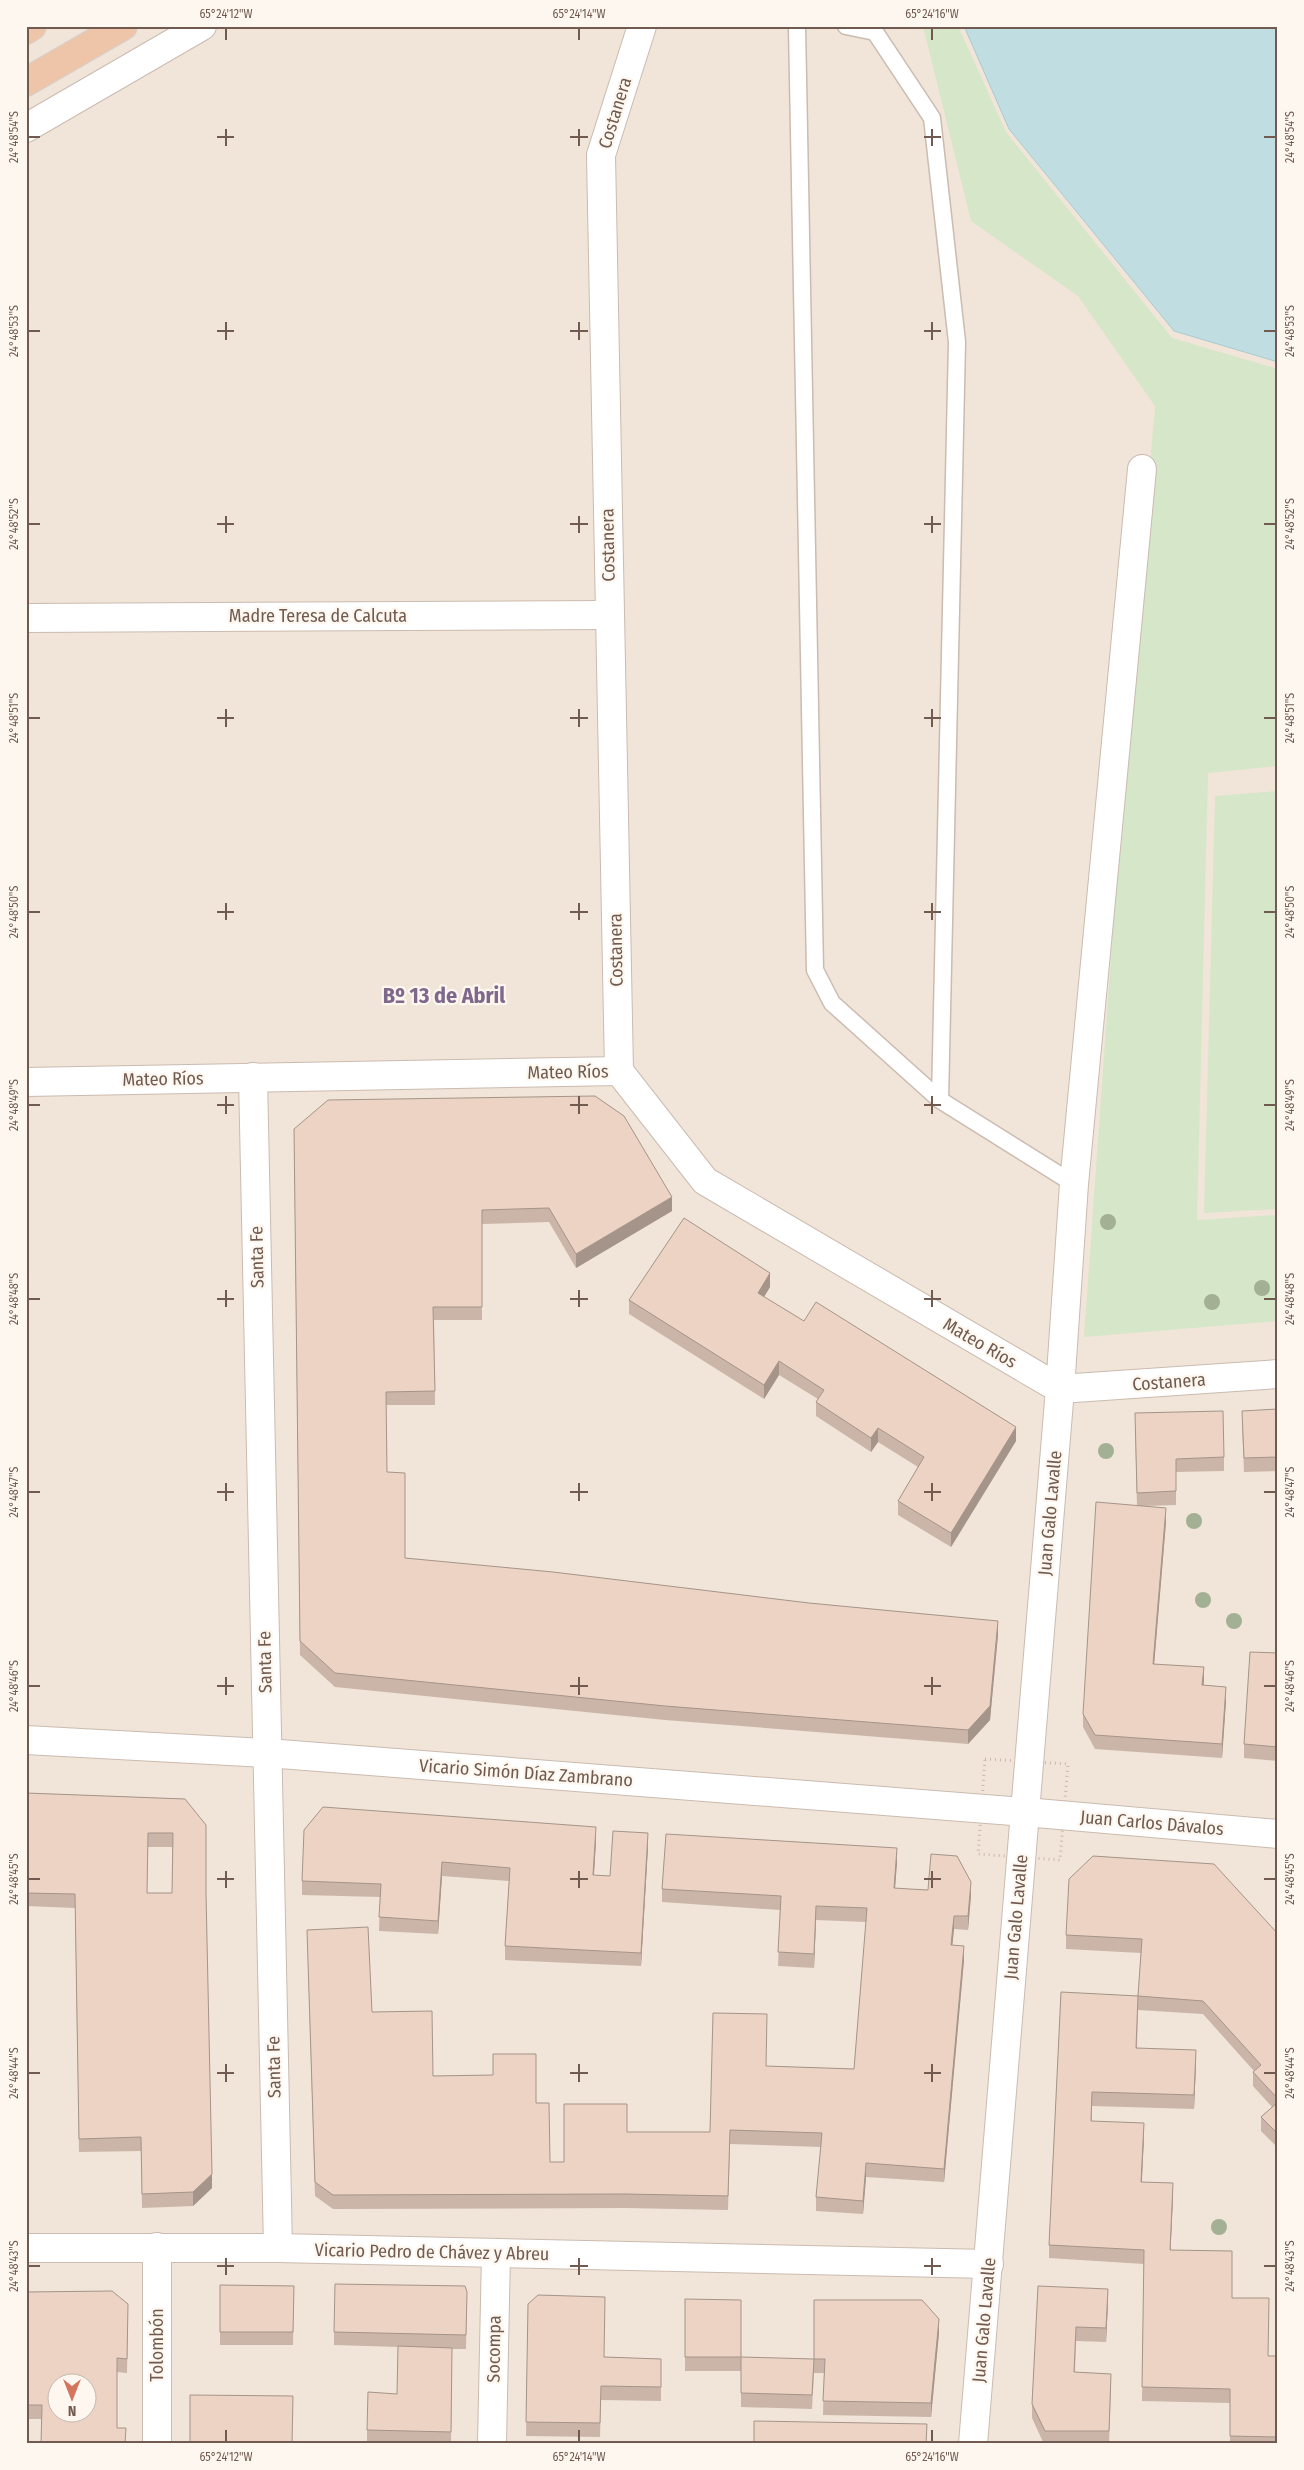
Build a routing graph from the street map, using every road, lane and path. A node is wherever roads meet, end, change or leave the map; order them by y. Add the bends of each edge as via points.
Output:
1 (32, 26) edge
2 (123, 26) edge
3 (202, 26) edge
4 (642, 26) edge
5 (797, 26) edge
6 (846, 26) edge
7 (26, 30) edge
8 (26, 82) edge
9 (26, 128) edge
10 (1142, 469) dead end
11 (609, 615) junction
12 (26, 618) edge
13 (619, 1071) junction
14 (253, 1077) junction
15 (26, 1082) edge
16 (940, 1100) junction
17 (1074, 1184) junction
18 (1278, 1374) edge
19 (1060, 1390) junction
20 (26, 1740) edge
21 (267, 1753) junction
22 (1026, 1812) junction
23 (1278, 1834) edge
24 (157, 2247) junction
25 (26, 2248) edge
26 (278, 2248) junction
27 (496, 2254) junction
28 (989, 2264) junction
29 (157, 2444) edge
30 (492, 2444) edge
31 (973, 2444) edge

1 - 7 highway
2 - 8 highway
3 - 9 street
4 - 11 street, Costanera via 601,155
5 - 16 lane via 815,970 832,1003
6 - 16 lane via 875,32 932,118 957,342
10 - 17 street, Juan Galo Lavalle
11 - 12 street, Madre Teresa de Calcuta
11 - 13 street, Costanera
13 - 14 street, Mateo Ríos
13 - 19 street, Mateo Ríos via 705,1181
14 - 15 street, Mateo Ríos
14 - 21 street, Santa Fe
16 - 17 lane
17 - 19 street, Juan Galo Lavalle
18 - 19 street, Costanera
19 - 22 street, Juan Galo Lavalle
20 - 21 street, Vicario Simón Díaz Zambrano
21 - 22 street, Vicario Simón Díaz Zambrano
21 - 26 street, Santa Fe
22 - 23 street, Juan Carlos Dávalos
22 - 28 street, Juan Galo Lavalle
24 - 25 street, Vicario Pedro de Chávez y Abreu
24 - 26 street, Vicario Pedro de Chávez y Abreu
24 - 29 street, Tolombón
26 - 27 street, Vicario Pedro de Chávez y Abreu
27 - 28 street, Vicario Pedro de Chávez y Abreu
27 - 30 street, Socompa
28 - 31 street, Juan Galo Lavalle

